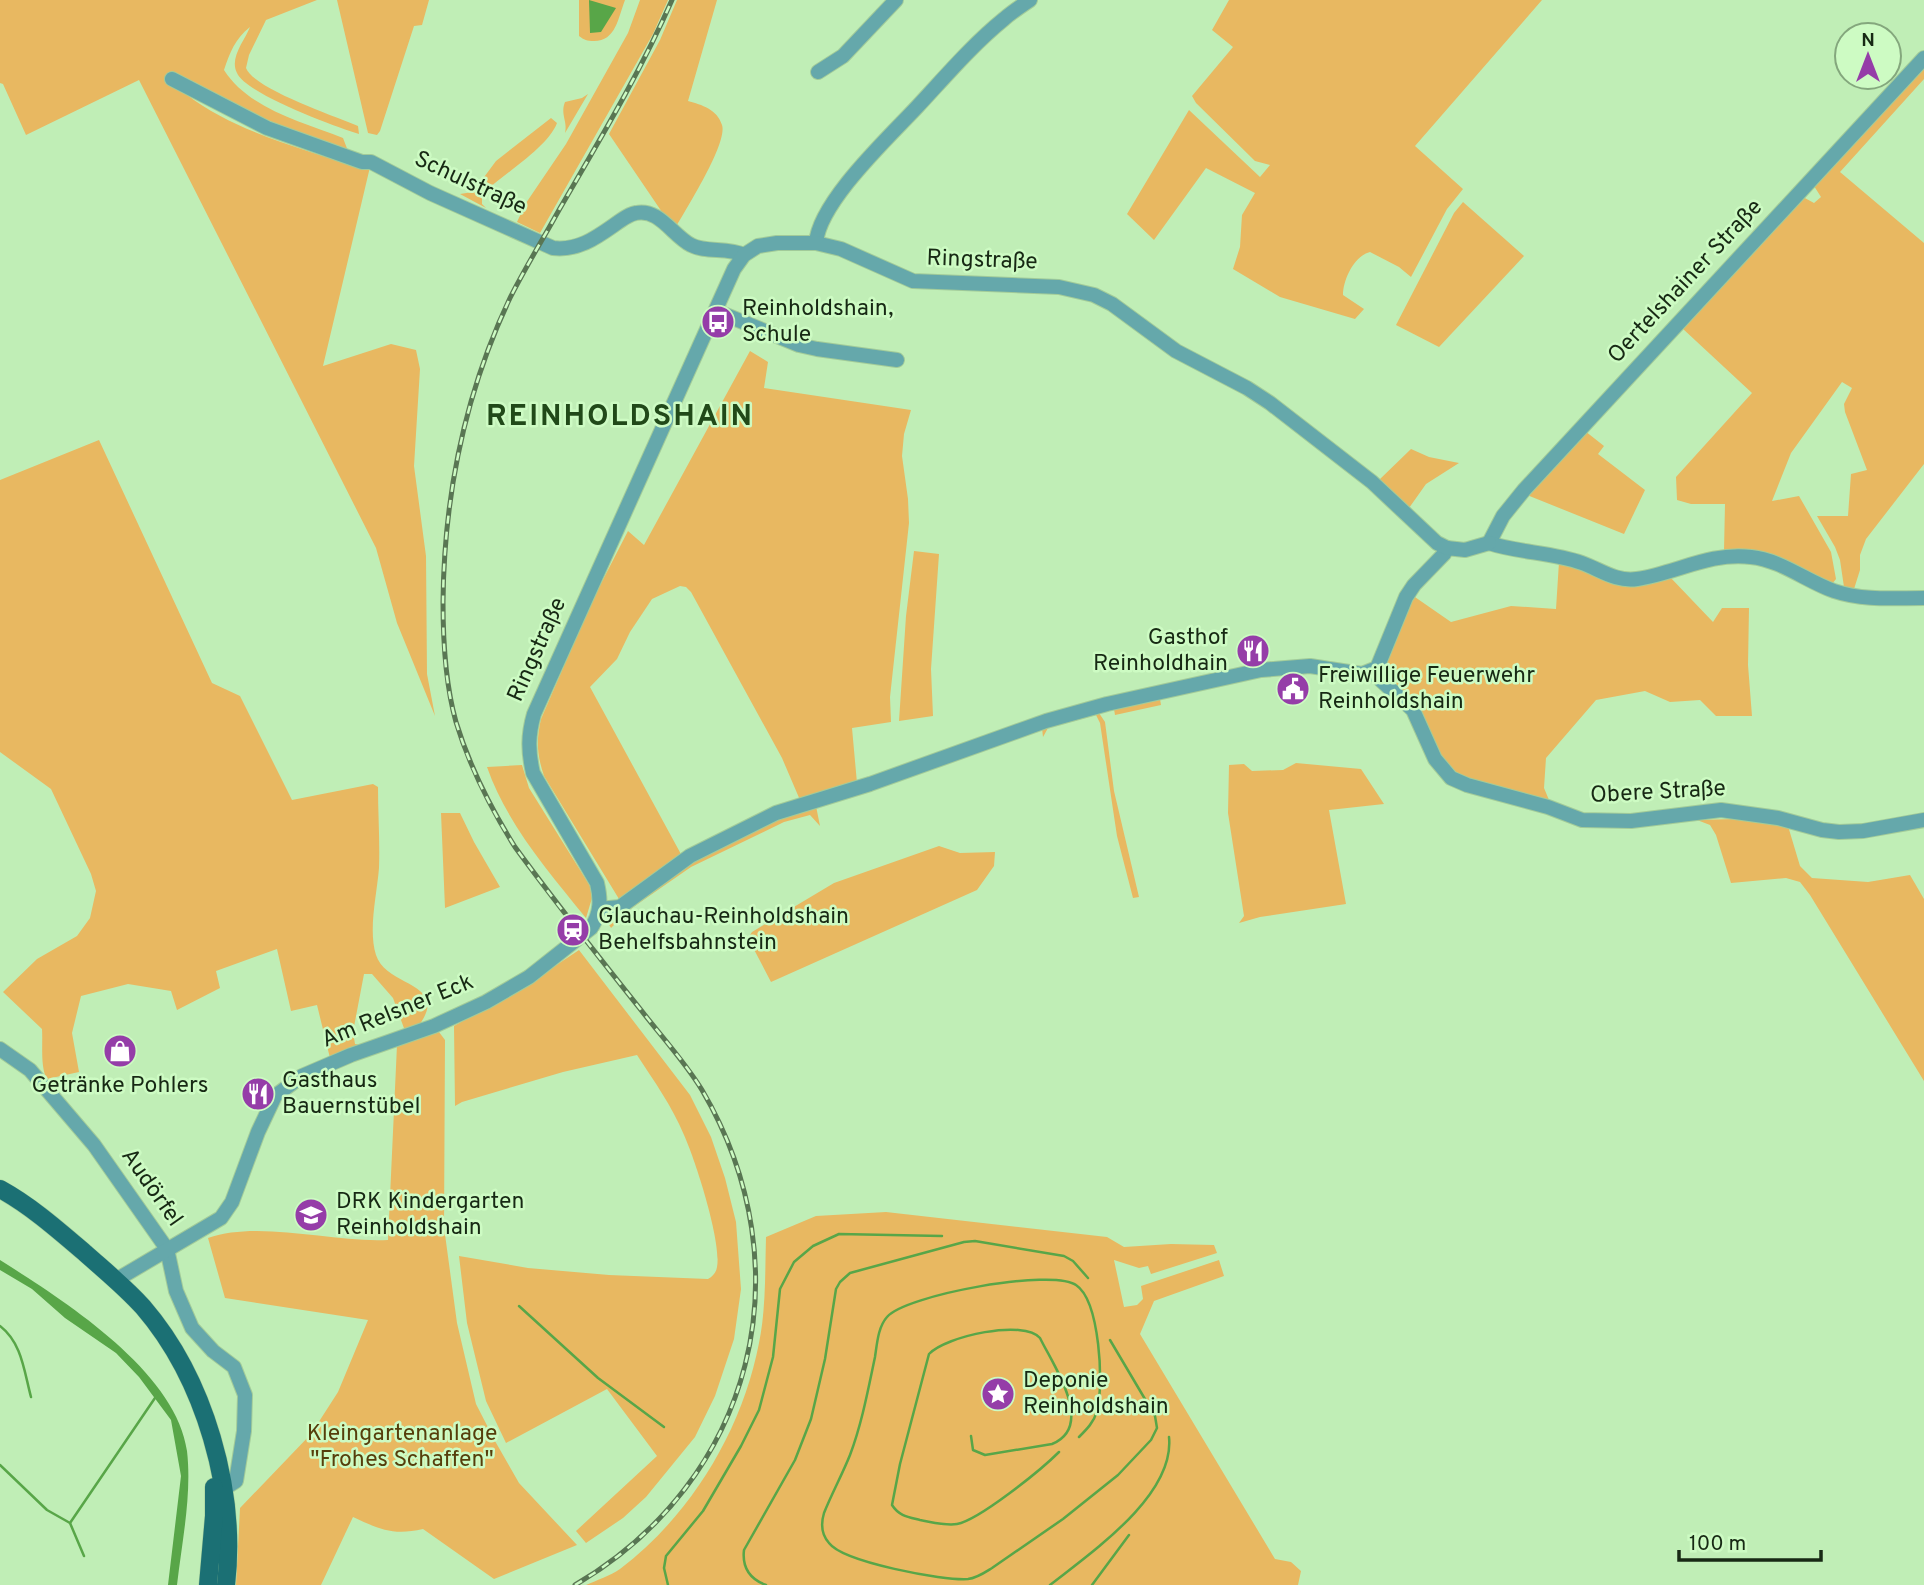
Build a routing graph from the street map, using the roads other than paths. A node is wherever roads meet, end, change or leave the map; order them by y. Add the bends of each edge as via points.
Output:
1 (896, 0) edge
2 (1030, 0) edge
3 (1924, 58) edge
4 (818, 72) dead end
5 (172, 79) dead end
6 (816, 243) junction
7 (744, 255) junction
8 (716, 310) junction
9 (897, 360) dead end
10 (1489, 542) junction
11 (1447, 548) junction
12 (1924, 598) edge
13 (1371, 671) junction
14 (1924, 820) edge
15 (599, 909) junction
16 (0, 1049) edge
17 (0, 1189) edge
18 (167, 1249) junction
19 (116, 1280) junction
20 (209, 1431) junction
21 (225, 1488) junction
22 (208, 1585) edge
23 (226, 1585) edge

1 - 4 street via 843,56
2 - 6 street via 960,61 851,179 822,222
3 - 10 street, Oertelshainer Straße via 1524,490
5 - 7 street, Schulstraße via 267,128 371,162 553,248 585,244 629,215 644,212 692,246 732,249
6 - 7 street, Ringstraße via 766,244
6 - 11 street, Ringstraße via 913,281 1059,287 1104,299 1176,351 1270,403
7 - 8 street, Ringstraße
8 - 9 street via 799,345
8 - 15 street, Ringstraße via 528,735 533,774 597,883
10 - 11 street via 1465,550
10 - 12 street via 1569,559 1622,579 1661,574 1718,556 1746,556 1772,561 1847,594
11 - 13 street via 1406,597 1377,668
13 - 14 street, Obere Straße via 1413,710 1435,759 1451,778 1582,820 1631,821 1721,810 1839,832
13 - 15 street via 1362,674 1310,666 1261,670 1046,721 776,813 690,856 620,907
15 - 18 street, Am Relsner Eck via 591,928 529,977 442,1023 302,1076 275,1096 232,1202 221,1218
16 - 18 street, Audörfel via 30,1070 51,1093
17 - 19 main road via 39,1214
18 - 19 street, Am Relsner Eck
18 - 21 street, Audörfel via 176,1291 192,1328 234,1367 245,1395 236,1480
19 - 20 main road via 143,1307 180,1359
20 - 21 main road
20 - 22 main road via 215,1493
21 - 23 main road

